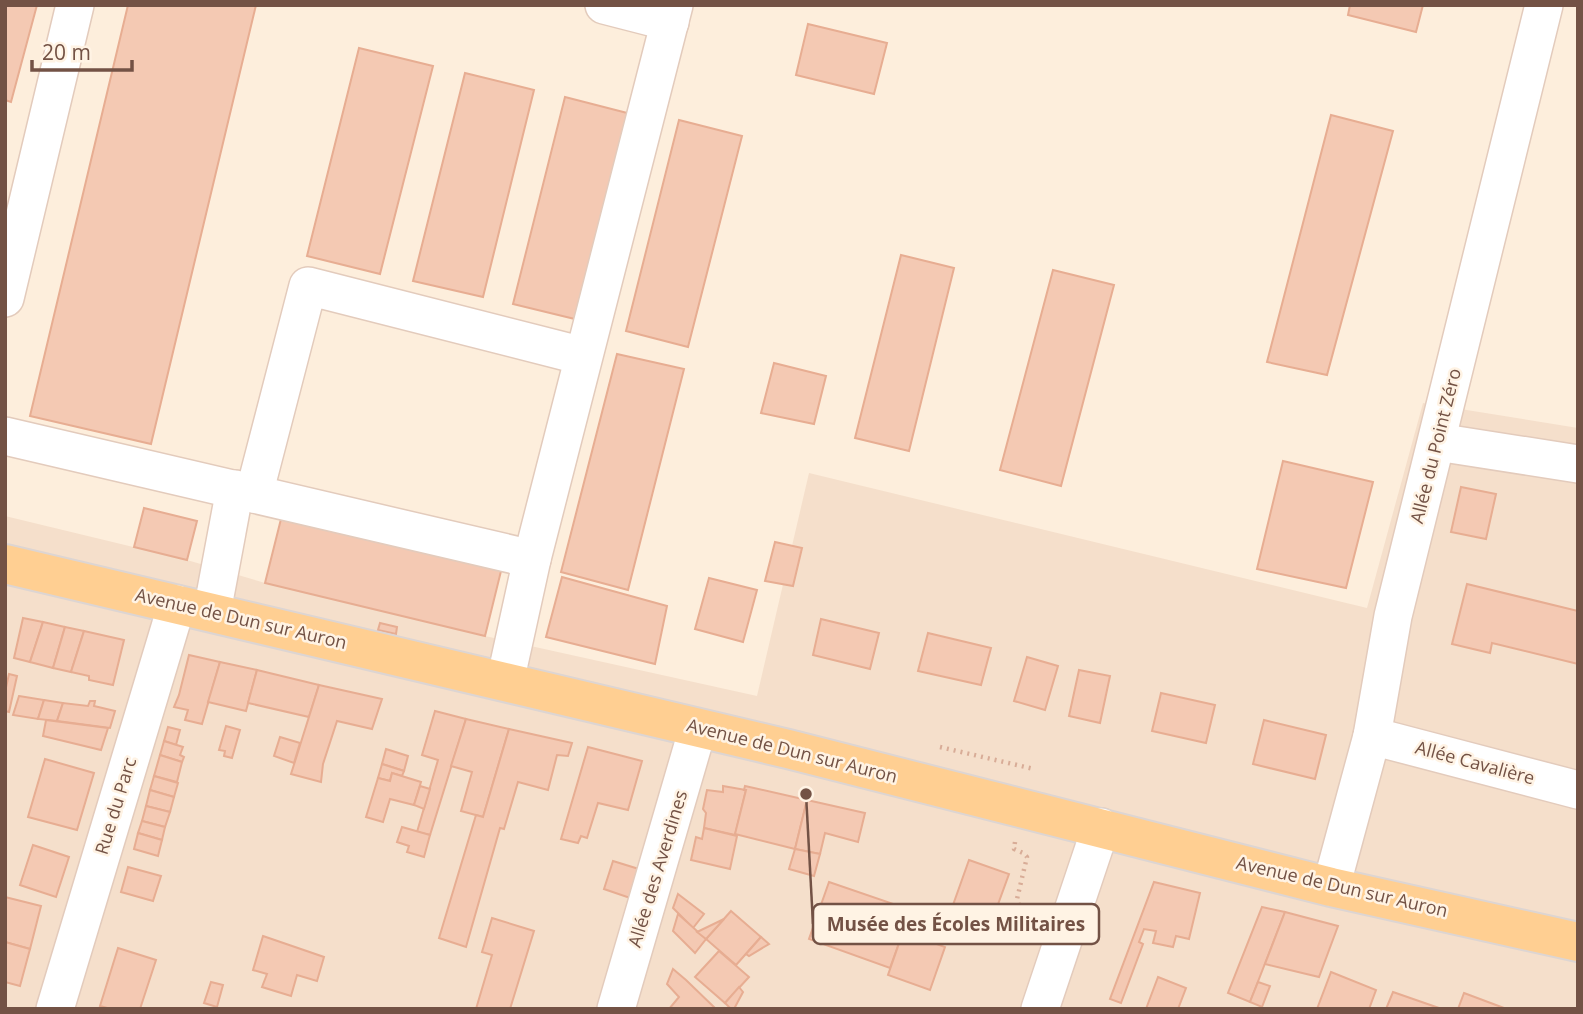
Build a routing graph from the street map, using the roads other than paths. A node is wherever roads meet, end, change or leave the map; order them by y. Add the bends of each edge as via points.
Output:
1 (75, 5) edge
2 (604, 5) edge
3 (1544, 5) edge
4 (672, 13) edge
5 (21, 166) edge
6 (5, 298) edge
7 (583, 356) junction
8 (5, 436) edge
9 (1437, 442) junction
10 (1578, 464) edge
11 (245, 492) junction
12 (532, 559) junction
13 (5, 564) edge
14 (194, 608) junction
15 (505, 682) junction
16 (698, 729) junction
17 (1373, 736) junction
18 (1578, 790) edge
19 (1101, 827) junction
20 (1331, 887) junction
21 (1578, 942) edge
22 (55, 1009) edge
23 (616, 1009) edge
24 (1040, 1009) edge

1 - 5 street
2 - 4 street
3 - 9 street, Allée du Point Zéro
4 - 7 street
5 - 6 street
7 - 11 street, Rue du Parc via 308,286
7 - 12 street
8 - 11 street
9 - 10 street
9 - 17 street, Allée du Point Zéro via 1393,616
11 - 12 street
11 - 14 street, Rue du Parc
12 - 15 street
13 - 14 main road, Avenue de Dun sur Auron
14 - 15 main road, Avenue de Dun sur Auron
14 - 22 street, Rue du Parc
15 - 16 main road, Avenue de Dun sur Auron
16 - 19 main road, Avenue de Dun sur Auron
16 - 23 street, Allée des Averdines
17 - 18 street, Allée Cavalière
17 - 20 street, Allée du Point Zéro
19 - 20 main road, Avenue de Dun sur Auron
19 - 24 street
20 - 21 main road, Avenue de Dun sur Auron

